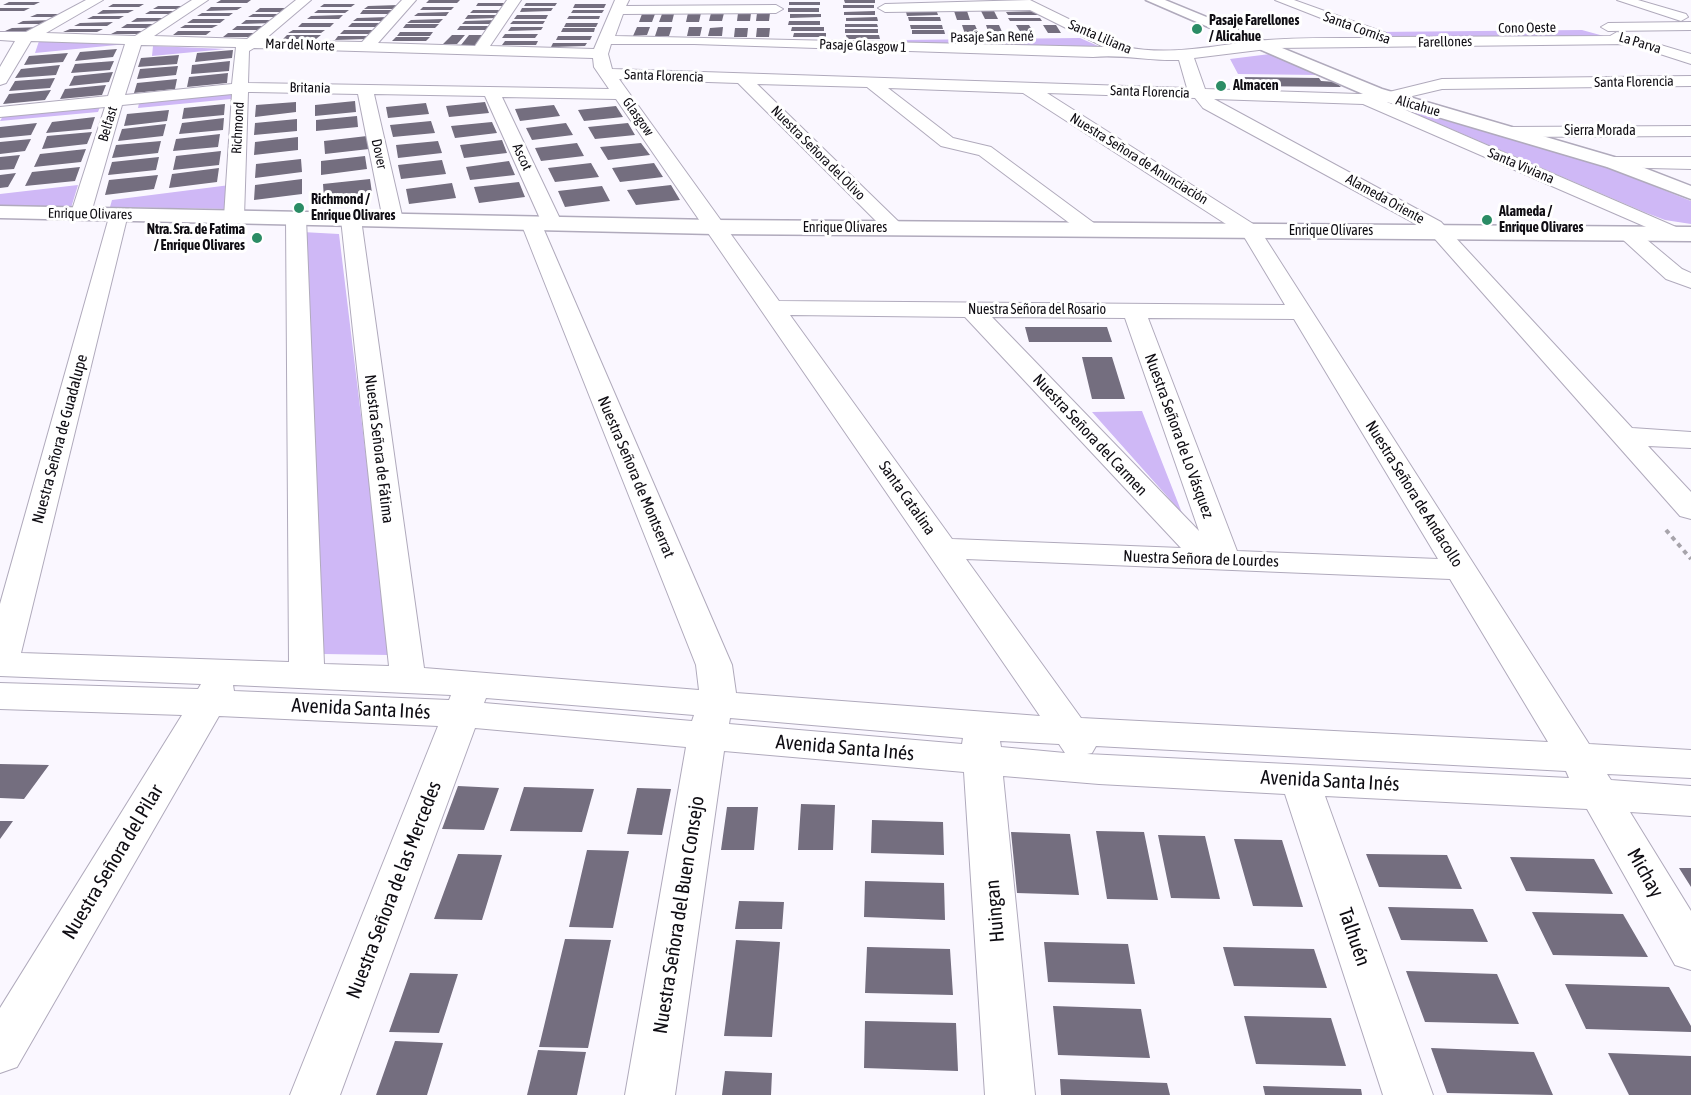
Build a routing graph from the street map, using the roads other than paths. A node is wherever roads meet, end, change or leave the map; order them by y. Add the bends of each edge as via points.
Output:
1 (96, 0) edge
2 (201, 0) edge
3 (304, 0) edge
4 (409, 0) edge
5 (514, 0) edge
6 (1153, 0) edge
7 (1282, 0) edge
8 (1624, 0) edge
9 (1026, 3) edge
10 (620, 5) edge
11 (1691, 19) edge
12 (776, 21) edge
13 (889, 23) edge
14 (1691, 26) edge
15 (1590, 27) junction
16 (1364, 30) junction
17 (1091, 35) junction
18 (0, 36) edge
19 (1033, 36) dead end
20 (1056, 36) dead end
21 (32, 37) junction
22 (140, 40) junction
23 (1632, 40) junction
24 (250, 43) junction
25 (1399, 43) junction
26 (1259, 45) junction
27 (366, 47) junction
28 (602, 47) junction
29 (480, 50) junction
30 (1121, 50) junction
31 (1185, 55) junction
32 (1691, 59) edge
33 (607, 74) junction
34 (742, 78) junction
35 (0, 80) edge
36 (1691, 81) edge
37 (871, 83) junction
38 (240, 88) junction
39 (1027, 88) junction
40 (365, 89) junction
41 (491, 91) junction
42 (621, 94) junction
43 (1198, 94) junction
44 (1389, 97) junction
45 (1366, 99) junction
46 (115, 100) junction
47 (0, 112) edge
48 (1691, 130) edge
49 (1508, 132) junction
50 (1614, 163) junction
51 (1691, 163) edge
52 (1691, 193) edge
53 (0, 212) edge
54 (81, 213) junction
55 (118, 214) junction
56 (234, 217) junction
57 (296, 218) junction
58 (351, 219) junction
59 (393, 220) junction
60 (541, 223) junction
61 (714, 227) junction
62 (894, 228) junction
63 (1091, 230) junction
64 (1251, 231) junction
65 (1440, 232) junction
66 (1627, 233) junction
67 (1684, 234) edge
68 (1685, 281) edge
69 (772, 308) junction
70 (972, 310) junction
71 (1134, 311) junction
72 (1302, 312) junction
73 (1624, 436) junction
74 (1691, 440) edge
75 (1691, 510) edge
76 (1212, 525) junction
77 (1176, 526) junction
78 (941, 548) junction
79 (1217, 560) junction
80 (1461, 570) junction
81 (0, 675) edge
82 (307, 675) junction
83 (408, 679) junction
84 (217, 688) junction
85 (468, 699) junction
86 (712, 720) junction
87 (1071, 731) junction
88 (981, 744) junction
89 (1577, 757) junction
90 (1691, 764) edge
91 (1098, 770) junction
92 (1300, 780) junction
93 (1598, 794) junction
94 (1691, 801) edge
95 (1691, 951) edge
96 (0, 1052) edge
97 (315, 1095) edge
98 (650, 1095) edge
99 (1010, 1095) edge
100 (1408, 1095) edge

1 - 21 street
2 - 22 street
3 - 24 street
4 - 27 street
5 - 29 street
6 - 26 street, Alicahue
7 - 16 street, Santa Cornisa
8 - 11 street
9 - 13 street
9 - 17 street, Santa Liliana
10 - 12 street
10 - 28 street
12 - 13 street, Pasaje Glasgow 1
12 - 28 street, Pasaje Glasgow 1
13 - 19 street, Pasaje San René
13 - 30 street, Pasaje Glasgow 1 via 1093,53
14 - 15 street, Cono Oeste
15 - 16 street, Cono Oeste
15 - 23 street, La Parva
16 - 25 street, Santa Cornisa
17 - 20 street, Pasaje San René
17 - 30 street, Santa Liliana
18 - 21 street, Mar del Norte
21 - 22 street, Mar del Norte
21 - 35 street via 22,42
22 - 24 street, Mar del Norte
22 - 46 street, Belfast via 132,44
23 - 25 street, Farellones
23 - 32 street, La Parva
24 - 27 street, Mar del Norte
24 - 38 street, Richmond via 242,50
25 - 26 street, Farellones
26 - 31 street
26 - 44 street, Alicahue
27 - 29 street, Mar del Norte
28 - 29 street, Mar del Norte
28 - 33 street, Glasgow via 600,63
30 - 31 street, Santa Liliana
31 - 43 street
33 - 34 street, Santa Florencia
33 - 42 street, Glasgow
34 - 37 street, Santa Florencia
34 - 62 street, Nuestra Señora del Olivo
36 - 44 street, Santa Florencia via 1442,84
37 - 39 street, Santa Florencia
37 - 63 street via 947,142 982,150
38 - 40 street, Britania
38 - 46 street, Britania
38 - 56 street, Richmond
39 - 43 street, Santa Florencia
39 - 64 street, Nuestra Señora de Anunciación
40 - 41 street, Britania
40 - 59 street, Dover
41 - 42 street, Britania
41 - 60 street, Ascot
42 - 61 street, Glasgow
43 - 45 street, Santa Florencia
43 - 65 street, Alameda Oriente via 1215,107 1414,213
44 - 45 street, Santa Florencia
44 - 49 street, Alicahue
45 - 67 street, Santa Viviana
46 - 47 street, Britania
46 - 54 street, Belfast
48 - 49 street, Sierra Morada
49 - 50 street, Alicahue
50 - 51 street
50 - 52 street, Alicahue
53 - 54 street, Enrique Olivares
54 - 55 street, Enrique Olivares
55 - 56 street, Enrique Olivares
55 - 81 street, Nuestra Señora de Guadalupe
56 - 57 street, Enrique Olivares
57 - 58 street, Enrique Olivares
57 - 82 street
58 - 59 street, Enrique Olivares
58 - 83 street, Nuestra Señora de Fátima
59 - 60 street, Enrique Olivares
60 - 61 street, Enrique Olivares
60 - 86 street, Nuestra Señora de Montserrat via 714,665 718,683
61 - 62 street, Enrique Olivares
61 - 69 street, Santa Catalina
62 - 63 street, Enrique Olivares
63 - 64 street, Enrique Olivares
64 - 65 street, Enrique Olivares
64 - 72 street, Nuestra Señora de Andacollo
65 - 66 street, Enrique Olivares
65 - 73 street, Alameda Oriente
66 - 67 street, Enrique Olivares
66 - 68 street
69 - 70 street, Nuestra Señora del Rosario
69 - 78 street, Santa Catalina
70 - 71 street, Nuestra Señora del Rosario
70 - 77 street, Nuestra Señora del Carmen
71 - 72 street, Nuestra Señora del Rosario
71 - 76 street, Nuestra Señora de Lo Vásquez
72 - 80 street, Nuestra Señora de Andacollo
73 - 74 street
73 - 75 street, Alameda Oriente
76 - 77 street via 1197,530
76 - 79 street, Nuestra Señora de Lo Vásquez
77 - 79 street, Nuestra Señora del Carmen
78 - 79 street, Nuestra Señora de Lourdes
78 - 87 street, Santa Catalina
79 - 80 street, Nuestra Señora de Lourdes
80 - 89 street, Nuestra Señora de Andacollo
81 - 84 street, Avenida Santa Inés
82 - 83 street, Avenida Santa Inés
82 - 84 street, Avenida Santa Inés
83 - 85 street, Avenida Santa Inés
84 - 85 street, Avenida Santa Inés
84 - 96 street, Nuestra Señora del Pilar
85 - 86 street, Avenida Santa Inés
85 - 97 street, Nuestra Señora de las Mercedes
86 - 88 street, Avenida Santa Inés
86 - 98 street, Nuestra Señora del Buen Consejo
87 - 88 street, Avenida Santa Inés
87 - 89 street, Avenida Santa Inés
87 - 91 street, Santa Catalina
88 - 91 street, Avenida Santa Inés
88 - 99 street, Huingan
89 - 90 street, Avenida Santa Inés
89 - 93 street, Nuestra Señora de Andacollo
91 - 92 street, Avenida Santa Inés
92 - 93 street, Avenida Santa Inés
92 - 100 street, Talhuén
93 - 94 street, Avenida Santa Inés
93 - 95 street, Michay

